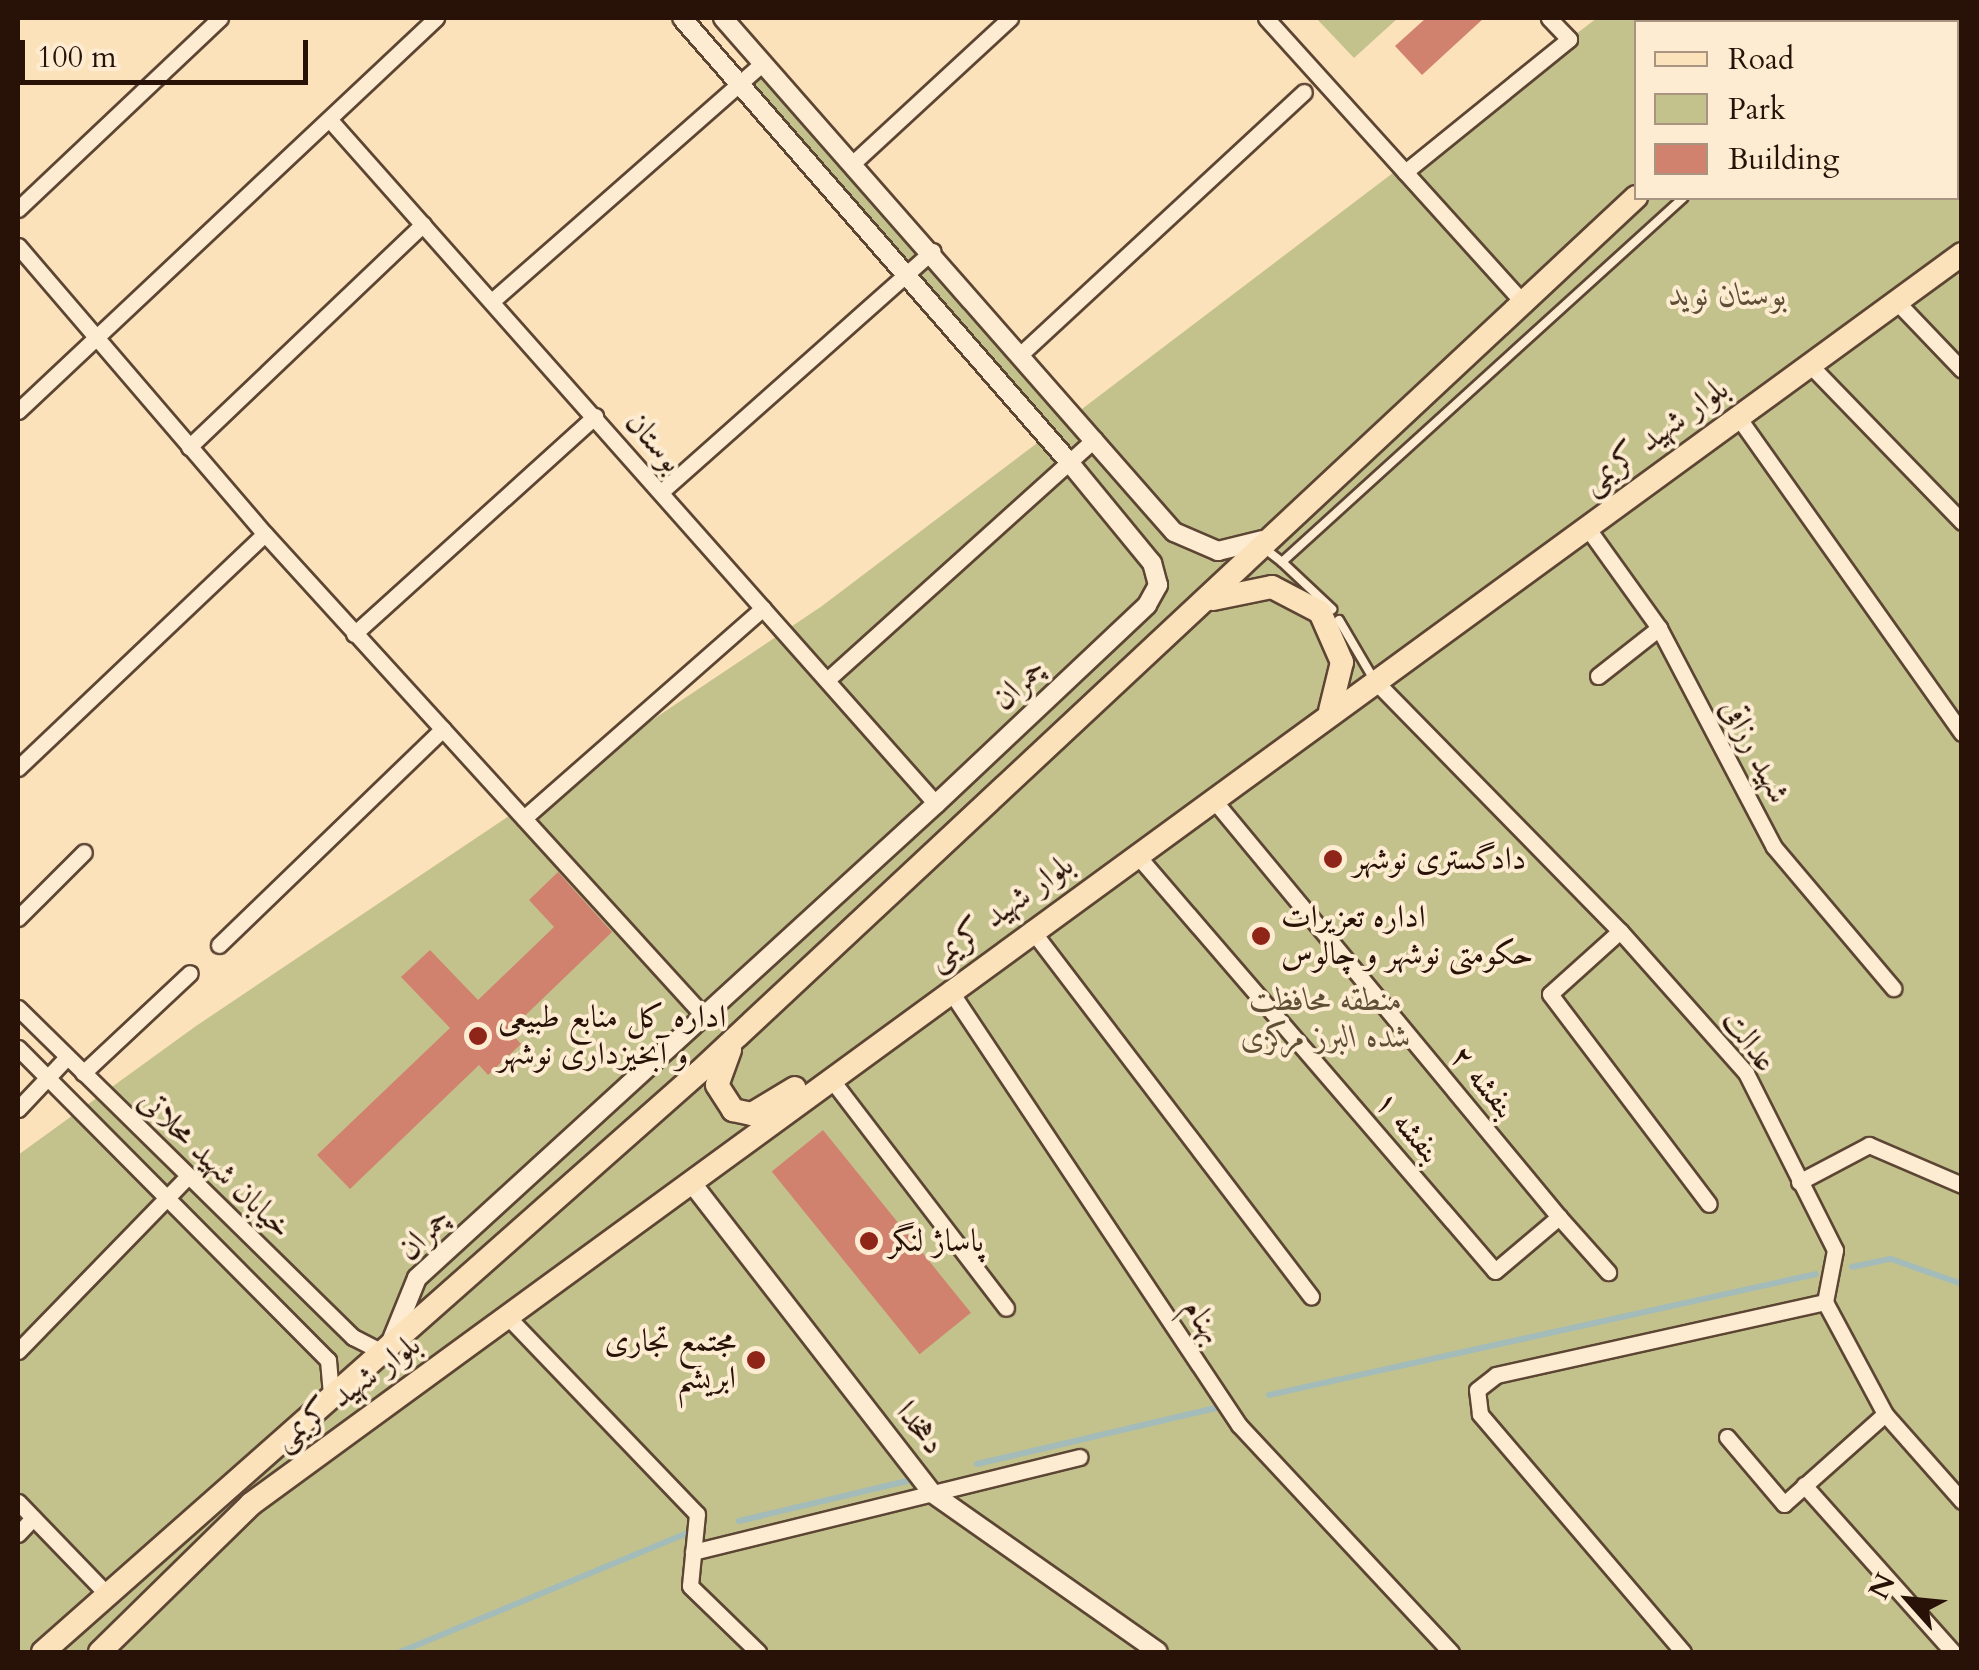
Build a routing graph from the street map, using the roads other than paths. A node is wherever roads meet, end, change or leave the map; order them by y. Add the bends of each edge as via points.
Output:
1 (220, 18) edge
2 (436, 18) edge
3 (682, 18) edge
4 (723, 18) edge
5 (1010, 18) edge
6 (1266, 18) edge
7 (1549, 18) edge
8 (763, 64) junction
9 (739, 85) junction
10 (1304, 92) dead end
11 (328, 119) junction
12 (852, 164) junction
13 (1405, 172) junction
14 (1634, 199) edge
15 (1681, 200) edge
16 (18, 209) edge
17 (423, 224) junction
18 (18, 246) edge
19 (932, 251) junction
20 (1962, 254) edge
21 (907, 273) junction
22 (492, 301) junction
23 (1896, 301) junction
24 (1524, 304) junction
25 (94, 337) junction
26 (1022, 353) junction
27 (1809, 364) junction
28 (1962, 370) edge
29 (18, 411) edge
30 (595, 416) junction
31 (1738, 417) junction
32 (1095, 440) junction
33 (189, 447) junction
34 (1070, 463) junction
35 (661, 492) junction
36 (1962, 522) edge
37 (1586, 526) junction
38 (265, 534) junction
39 (1269, 539) junction
40 (1282, 562) junction
41 (764, 608) junction
42 (1332, 609) dead end
43 (1193, 610) junction
44 (1339, 620) dead end
45 (1659, 628) junction
46 (354, 634) junction
47 (1598, 676) dead end
48 (828, 680) junction
49 (1375, 682) junction
50 (1328, 714) junction
51 (443, 730) junction
52 (1962, 733) edge
53 (18, 768) edge
54 (1212, 798) junction
55 (936, 804) junction
56 (524, 818) junction
57 (84, 852) dead end
58 (1136, 854) junction
59 (18, 918) edge
60 (1031, 929) junction
61 (1620, 931) junction
62 (219, 945) dead end
63 (190, 973) dead end
64 (1893, 988) dead end
65 (948, 990) junction
66 (18, 1008) edge
67 (702, 1014) junction
68 (739, 1034) junction
69 (873, 1046) junction
70 (18, 1048) edge
71 (67, 1058) junction
72 (83, 1073) junction
73 (48, 1079) junction
74 (831, 1079) junction
75 (18, 1109) edge
76 (188, 1176) junction
77 (691, 1182) junction
78 (1799, 1182) junction
79 (1962, 1186) edge
80 (166, 1198) junction
81 (1710, 1204) dead end
82 (1559, 1216) junction
83 (259, 1245) junction
84 (235, 1267) junction
85 (1608, 1272) dead end
86 (1311, 1297) dead end
87 (1826, 1302) junction
88 (1006, 1308) dead end
89 (507, 1316) junction
90 (386, 1347) junction
91 (18, 1351) edge
92 (331, 1396) junction
93 (1885, 1414) junction
94 (1727, 1437) dead end
95 (1080, 1458) dead end
96 (1804, 1485) junction
97 (932, 1493) junction
98 (1962, 1501) edge
99 (18, 1502) edge
100 (34, 1518) junction
101 (18, 1534) edge
102 (693, 1552) junction
103 (106, 1594) junction
104 (44, 1652) edge
105 (100, 1652) edge
106 (758, 1652) edge
107 (1158, 1652) edge
108 (1451, 1652) edge
109 (1683, 1652) edge
110 (1953, 1652) edge

1 - 16 street
2 - 11 street
3 - 9 street, چمران
4 - 8 street
5 - 12 street
6 - 13 street
7 - 13 street via 1569,40
8 - 9 street
8 - 12 street
9 - 21 street, چمران
9 - 22 street
10 - 26 street
11 - 17 street, بوستان
11 - 25 street
12 - 19 street
13 - 24 street
14 - 24 main road, بلوار شهید کریمی
15 - 40 lane
17 - 22 street, بوستان
17 - 33 street
18 - 25 street
19 - 21 street
19 - 26 street
20 - 23 main road, بلوار شهید کریمی
21 - 34 street, چمران
21 - 35 street
22 - 30 street, بوستان
23 - 27 main road, بلوار شهید کریمی
23 - 28 street
24 - 39 main road, بلوار شهید کریمی
25 - 29 street
25 - 33 street
26 - 32 street
27 - 31 main road, بلوار شهید کریمی
27 - 36 street
30 - 35 street, بوستان
30 - 46 street
31 - 37 main road, بلوار شهید کریمی
31 - 52 street
32 - 34 street
32 - 39 street via 1188,543 1240,550
33 - 38 street
34 - 48 street
34 - 55 street, چمران via 1152,563 1157,589
35 - 41 street, بوستان
37 - 45 street, شهید رزاقی
37 - 49 main road, بلوار شهید کریمی
38 - 46 street
38 - 53 street
39 - 40 lane
39 - 43 main road, بلوار شهید کریمی
40 - 42 lane
41 - 48 street, بوستان
41 - 56 street
43 - 50 main road via 1244,586 1298,596 1327,624 1342,662
43 - 68 main road, بلوار شهید کریمی
44 - 49 lane
45 - 47 street
45 - 64 street, شهید رزاقی via 1774,847
46 - 51 street
48 - 55 street, بوستان
49 - 50 main road, بلوار شهید کریمی
49 - 61 street, عدالت
50 - 54 main road, بلوار شهید کریمی
51 - 56 street
51 - 62 street
54 - 58 main road, بلوار شهید کریمی
54 - 82 street, بنفشه ۲
55 - 67 street, چمران
56 - 67 street
57 - 59 street
58 - 60 main road, بلوار شهید کریمی
58 - 82 street, بنفشه ۱ via 1496,1271
60 - 65 main road, بلوار شهید کریمی
60 - 86 street
61 - 78 street, عدالت via 1746,1073
61 - 81 street via 1550,994
63 - 72 street
65 - 69 main road, بلوار شهید کریمی
65 - 108 street, بهنام via 1239,1425
66 - 71 street, خیابان شهید محلاتی
67 - 90 street, چمران via 417,1278
68 - 69 main road via 717,1085 733,1110 752,1114 835,1060
68 - 90 main road, بلوار شهید کریمی
69 - 74 main road, بلوار شهید کریمی
70 - 73 street
71 - 72 street, خیابان شهید محلاتی
71 - 73 street
72 - 76 street, خیابان شهید محلاتی
73 - 75 street
73 - 80 street
74 - 77 main road, بلوار شهید کریمی
74 - 88 street
76 - 80 street
76 - 83 street, خیابان شهید محلاتی
77 - 89 main road, بلوار شهید کریمی
77 - 97 street, دهخدا
78 - 79 street via 1869,1145
78 - 87 street, عدالت via 1834,1250
80 - 84 street
80 - 91 street
82 - 85 street
83 - 84 street
83 - 90 street, خیابان شهید محلاتی via 353,1337
84 - 92 street via 328,1360
87 - 93 street
87 - 109 street via 1496,1375 1477,1390 1480,1414
89 - 102 street via 697,1514
89 - 105 main road, بلوار شهید کریمی via 251,1504
90 - 92 main road, بلوار شهید کریمی
92 - 103 main road, بلوار شهید کریمی
93 - 96 street
93 - 98 street
94 - 96 street via 1784,1504
95 - 97 street
96 - 110 street
97 - 102 street
97 - 107 street, دهخدا
99 - 100 street
100 - 101 street
100 - 103 street
102 - 106 street via 690,1586
103 - 104 main road, بلوار شهید کریمی

